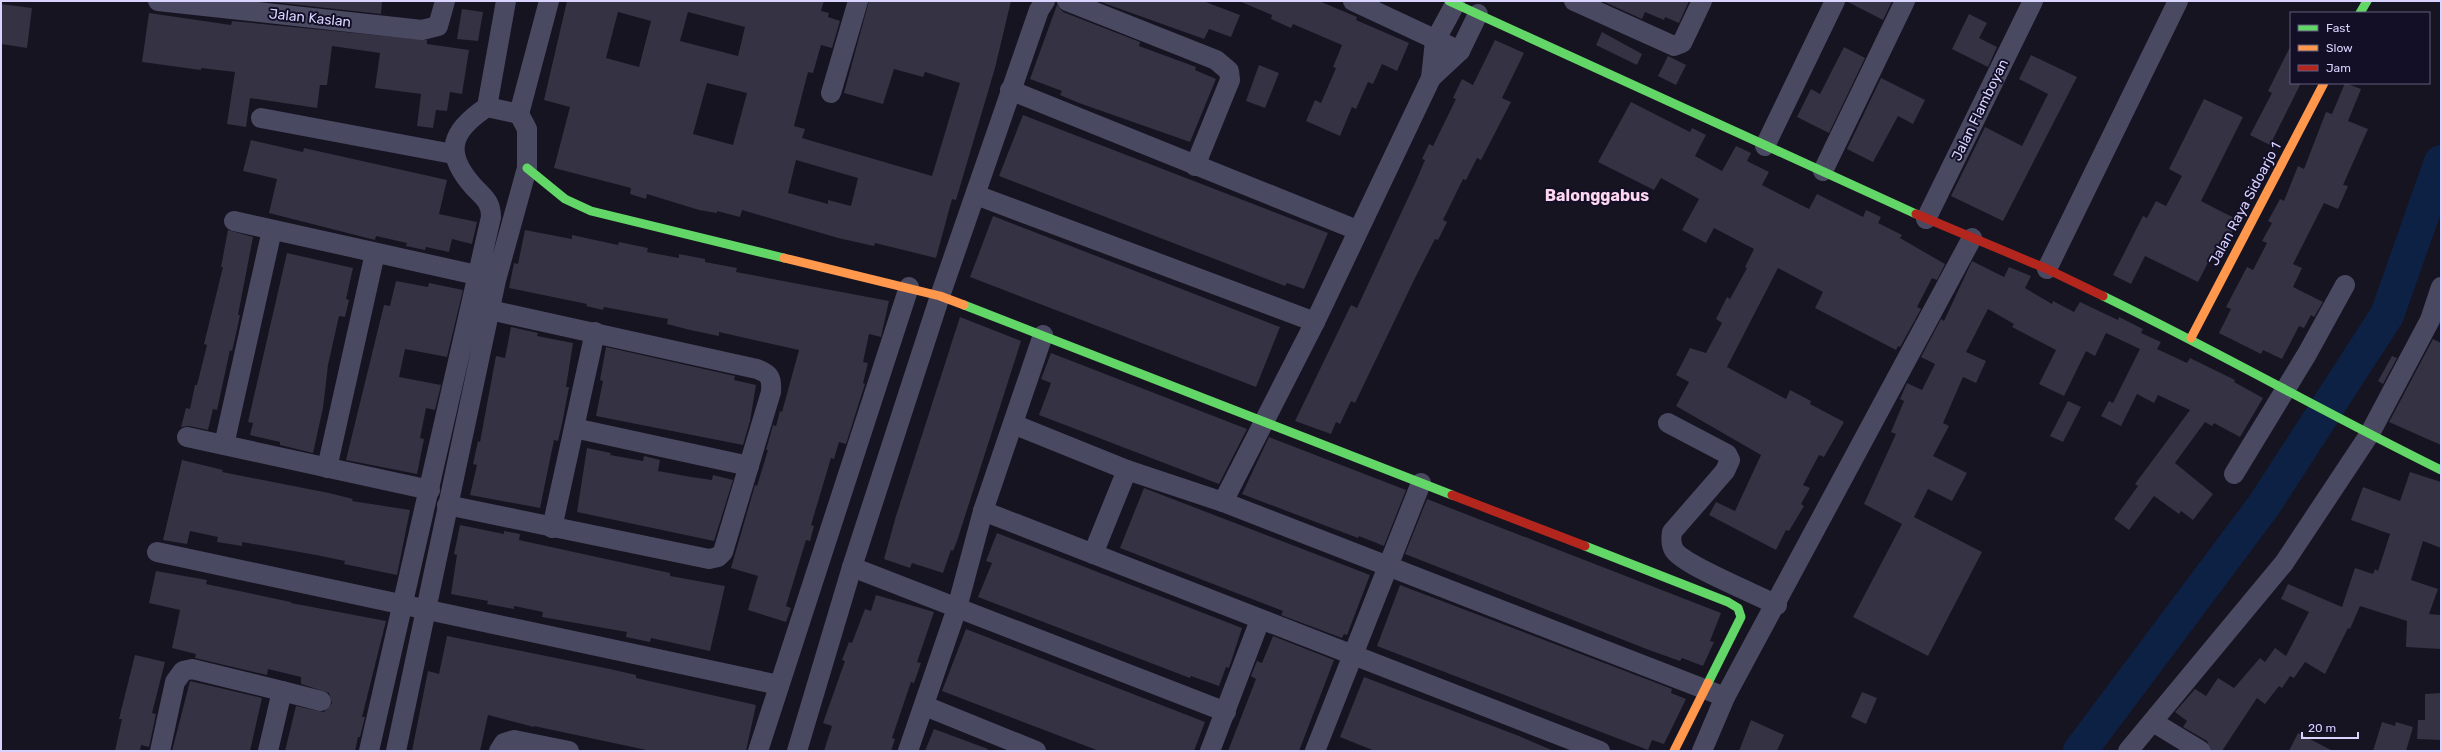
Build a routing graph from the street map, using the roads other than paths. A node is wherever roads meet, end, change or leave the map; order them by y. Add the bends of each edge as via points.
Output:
1 (158, 1) edge
2 (445, 1) edge
3 (506, 1) edge
4 (550, 1) edge
5 (858, 1) edge
6 (1046, 1) edge
7 (1067, 1) edge
8 (1353, 1) edge
9 (1574, 1) edge
10 (1702, 1) edge
11 (1835, 1) edge
12 (1905, 1) edge
13 (2033, 1) edge
14 (2178, 1) edge
15 (2367, 1) edge
16 (1452, 2) edge
17 (2361, 12) edge
18 (1478, 14) junction
19 (1435, 40) junction
20 (1460, 51) junction
21 (1431, 78) junction
22 (2323, 84) edge
23 (1010, 90) junction
24 (831, 93) dead end
25 (487, 107) junction
26 (519, 114) junction
27 (261, 118) dead end
28 (1765, 146) junction
29 (453, 154) junction
30 (1196, 166) junction
31 (527, 168) junction
32 (1823, 171) junction
33 (976, 194) junction
34 (1926, 219) junction
35 (234, 221) dead end
36 (272, 230) junction
37 (1357, 230) junction
38 (1972, 238) junction
39 (375, 253) junction
40 (2047, 270) junction
41 (487, 278) junction
42 (2344, 285) dead end
43 (909, 287) junction
44 (2441, 287) edge
45 (940, 296) junction
46 (490, 310) junction
47 (1314, 322) junction
48 (2435, 322) edge
49 (595, 332) junction
50 (1043, 336) junction
51 (2190, 338) junction
52 (2288, 391) junction
53 (1263, 421) junction
54 (1013, 424) junction
55 (1668, 424) dead end
56 (574, 428) junction
57 (2362, 431) junction
58 (187, 437) dead end
59 (224, 446) junction
60 (749, 466) junction
61 (327, 468) junction
62 (1127, 470) junction
63 (2441, 470) edge
64 (2234, 474) dead end
65 (1421, 483) junction
66 (430, 490) junction
67 (1223, 502) junction
68 (447, 505) junction
69 (983, 511) junction
70 (552, 528) junction
71 (157, 552) dead end
72 (1093, 554) junction
73 (852, 567) junction
74 (1388, 567) junction
75 (403, 604) junction
76 (1777, 605) junction
77 (957, 608) junction
78 (425, 609) junction
79 (1260, 620) junction
80 (1353, 655) junction
81 (779, 685) junction
82 (1706, 688) junction
83 (282, 691) junction
84 (1725, 697) junction
85 (321, 701) dead end
86 (925, 706) junction
87 (1226, 712) junction
88 (2153, 722) junction
89 (1318, 750) edge
90 (160, 751) edge
91 (268, 751) edge
92 (369, 751) edge
93 (396, 751) edge
94 (499, 751) edge
95 (569, 751) edge
96 (758, 751) edge
97 (797, 751) edge
98 (908, 751) edge
99 (1036, 751) edge
100 (1210, 751) edge
101 (1600, 751) edge
102 (1674, 751) edge
103 (1702, 751) edge
104 (2128, 751) edge
105 (2201, 751) edge

1 - 2 street, Jalan Kaslan via 422,30 438,26
3 - 25 street
4 - 26 street
5 - 24 street
6 - 23 street via 1039,10
7 - 30 street via 1216,60 1229,71 1230,80
8 - 19 street
9 - 10 street via 1674,46 1682,43
11 - 28 street
12 - 32 street
13 - 34 street, Jalan Flamboyan
14 - 40 street
15 - 17 street
16 - 18 street
16 - 19 street
18 - 20 street
18 - 28 street
19 - 20 street
19 - 21 street
20 - 21 street
21 - 37 street
22 - 51 street, Jalan Raya Sidoarjo 1
23 - 30 street
23 - 33 street
25 - 26 street
25 - 29 street via 461,127
26 - 31 street via 527,129
27 - 29 street
28 - 32 street
29 - 41 street via 462,174 490,204
30 - 37 street
31 - 41 street
31 - 43 street via 565,200 591,211
32 - 34 street
33 - 45 street
33 - 47 street
34 - 38 street
35 - 36 street
36 - 39 street
36 - 59 street
37 - 47 street
38 - 40 street
38 - 76 street
39 - 41 street
39 - 61 street
40 - 51 street
41 - 46 street
41 - 66 street
42 - 52 street
43 - 45 street
43 - 81 street
44 - 48 street
45 - 50 street
45 - 73 street
46 - 49 street
46 - 68 street
47 - 53 street
48 - 57 street
49 - 56 street
49 - 60 street via 768,373 772,381 771,392
50 - 53 street
50 - 54 street
51 - 52 street
52 - 57 street
52 - 64 street
53 - 65 street
53 - 67 street
54 - 62 street
54 - 69 street
55 - 76 street via 1727,454 1730,460 1725,471 1672,532 1674,550 1686,561
56 - 60 street
56 - 70 street
57 - 63 street
57 - 88 street via 2284,563
58 - 59 street
59 - 61 street
60 - 70 street via 723,552 718,557 709,559
61 - 66 street
62 - 67 street
62 - 72 street
65 - 74 street
65 - 82 street via 1738,608 1741,617
66 - 75 street
67 - 74 street
68 - 70 street
68 - 78 street
69 - 72 street
69 - 77 street
71 - 75 street
72 - 79 street
73 - 77 street
73 - 97 street
74 - 80 street
74 - 82 street
75 - 78 street
75 - 92 street
76 - 84 street
77 - 86 street
77 - 87 street
78 - 81 street
78 - 93 street
79 - 80 street
79 - 87 street
80 - 89 street
80 - 101 street
81 - 96 street
82 - 84 street
82 - 102 street
83 - 85 street
83 - 90 street via 192,670 183,671 175,682
83 - 91 street
84 - 103 street
86 - 98 street
86 - 99 street
87 - 100 street
88 - 104 street
88 - 105 street
94 - 95 street via 504,743 514,740

